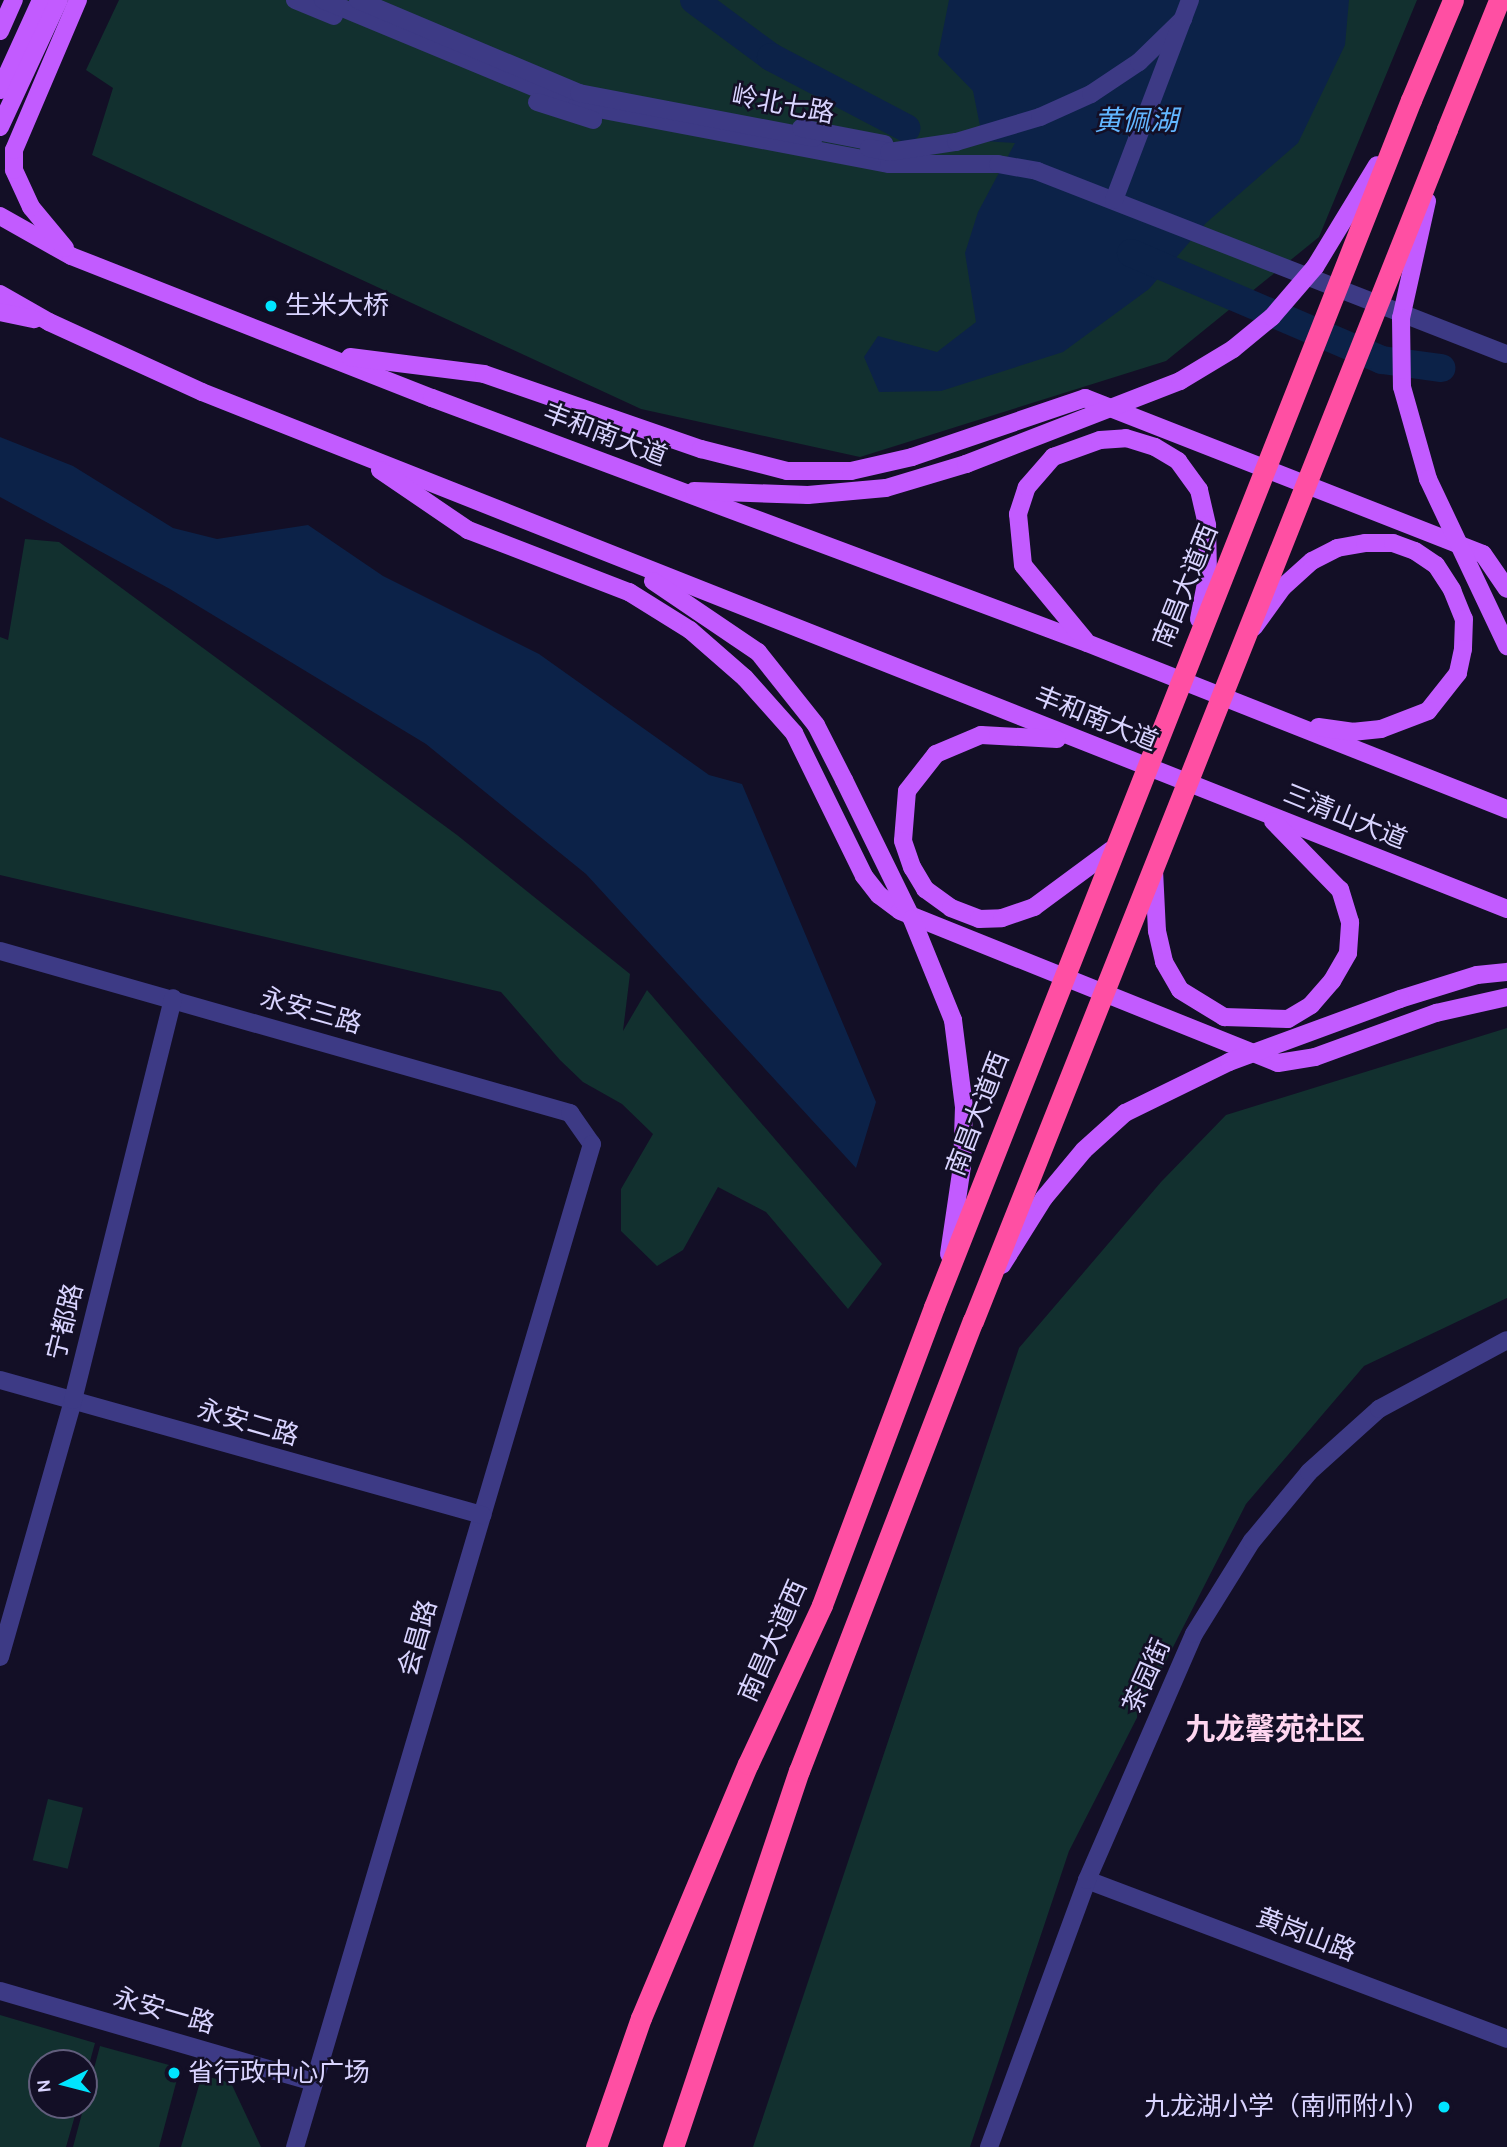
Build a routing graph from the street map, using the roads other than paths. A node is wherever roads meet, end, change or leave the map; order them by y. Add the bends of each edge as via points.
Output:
1 (14, 0) edge
2 (41, 0) edge
3 (59, 0) edge
4 (78, 0) edge
5 (295, 0) edge
6 (323, 0) edge
7 (358, 0) edge
8 (389, 0) edge
9 (1189, 0) edge
10 (1453, 0) edge
11 (1499, 0) edge
12 (1182, 19) junction
13 (0, 31) edge
14 (0, 90) edge
15 (1411, 100) junction
16 (0, 127) edge
17 (1447, 129) junction
18 (905, 150) junction
19 (889, 164) junction
20 (1114, 200) junction
21 (0, 216) edge
22 (71, 256) junction
23 (0, 294) edge
24 (0, 312) edge
25 (49, 322) junction
26 (329, 354) junction
27 (1506, 354) edge
28 (352, 451) junction
29 (676, 490) junction
30 (580, 541) junction
31 (1507, 589) edge
32 (1087, 643) junction
33 (1193, 645) junction
34 (1507, 646) edge
35 (1239, 648) junction
36 (1290, 723) junction
37 (1078, 740) junction
38 (1164, 774) joint
39 (1507, 809) edge
40 (1266, 814) junction
41 (1111, 850) junction
42 (1153, 863) junction
43 (1507, 909) edge
44 (0, 951) edge
45 (1507, 972) edge
46 (1507, 997) edge
47 (173, 998) junction
48 (592, 1144) joint
49 (946, 1277) junction
50 (984, 1294) junction
51 (1507, 1339) edge
52 (0, 1380) edge
53 (73, 1400) junction
54 (482, 1515) junction
55 (0, 1657) edge
56 (1087, 1880) junction
57 (0, 1991) edge
58 (1507, 2039) edge
59 (314, 2082) junction
60 (295, 2147) edge
61 (596, 2147) edge
62 (673, 2147) edge
63 (989, 2147) edge

1 - 13 main road
2 - 14 main road
3 - 16 main road
4 - 22 main road via 14,150 14,170 31,207
5 - 19 street via 572,117 850,168
6 - 19 street via 577,106
7 - 18 street, 岭北七路 via 579,93 889,152
8 - 18 street via 580,83
9 - 12 street, 岭北七路
10 - 15 highway
11 - 17 highway
12 - 18 street, 岭北七路 via 1139,62 1091,94 1019,126
12 - 20 street, 岭北七路
15 - 29 main road, bridge via 1354,208 1315,267 1272,317 1233,349 1180,382 966,464 886,488 808,495
15 - 33 highway, 南昌大道西, bridge
17 - 34 main road, bridge via 1412,257 1401,318 1402,387 1428,479
17 - 35 highway, bridge
19 - 20 street via 1025,167
20 - 27 street
21 - 22 main road, 丰和南大道
22 - 26 main road, 丰和南大道
23 - 25 main road, 丰和南大道
24 - 25 main road
25 - 28 main road, 丰和南大道 via 202,392
26 - 29 main road, 丰和南大道
26 - 31 main road via 484,374 701,449 787,471 851,471 912,457 1086,398 1483,554
28 - 30 main road, 丰和南大道
28 - 46 main road via 468,530 629,592 690,630 745,678 794,733 864,876 900,911 1278,1063 1342,1048 1436,1013
29 - 32 main road, 丰和南大道
30 - 37 main road, 丰和南大道
30 - 49 main road, bridge via 682,597 758,652 816,725 844,780 940,982 962,1062 962,1166
32 - 33 main road via 1023,565 1018,514 1027,487 1053,457 1100,440 1126,438 1178,461 1199,490 1208,573
32 - 36 main road, 丰和南大道
33 - 41 highway, 南昌大道西, bridge
35 - 36 main road, bridge via 1283,587 1312,561 1337,548 1393,543 1436,565 1464,619 1463,649 1458,673 1428,711 1354,732
35 - 42 highway, bridge
36 - 39 main road
37 - 38 main road, 丰和南大道
37 - 41 main road via 981,735 936,754 907,792 904,841 925,889 979,919 1002,918 1034,907
38 - 40 main road, 三清山大道
40 - 42 main road via 1340,890 1349,922 1348,953 1318,997 1288,1019 1224,1017 1180,990 1164,962 1157,931
40 - 43 main road, 三清山大道
41 - 49 highway, 南昌大道西, bridge
42 - 50 highway, bridge
44 - 47 street, 永安三路
45 - 50 main road, bridge via 1477,975 1400,999 1229,1062 1125,1113 1084,1150 1044,1198
47 - 48 street, 永安三路 via 570,1113
47 - 53 street, 宁都路
48 - 54 street, 会昌路
49 - 61 highway, 南昌大道西, bridge via 822,1605 748,1764 647,2005
50 - 62 highway, bridge via 799,1771
51 - 56 street, 茶园街 via 1379,1409 1309,1472 1252,1541 1194,1634
52 - 53 street, 永安二路
53 - 54 street, 永安二路
53 - 55 street, 宁都路
54 - 59 street, 会昌路
56 - 58 street, 黄岗山路
56 - 63 street, 茶园街
57 - 59 street, 永安一路
59 - 60 street, 会昌路

